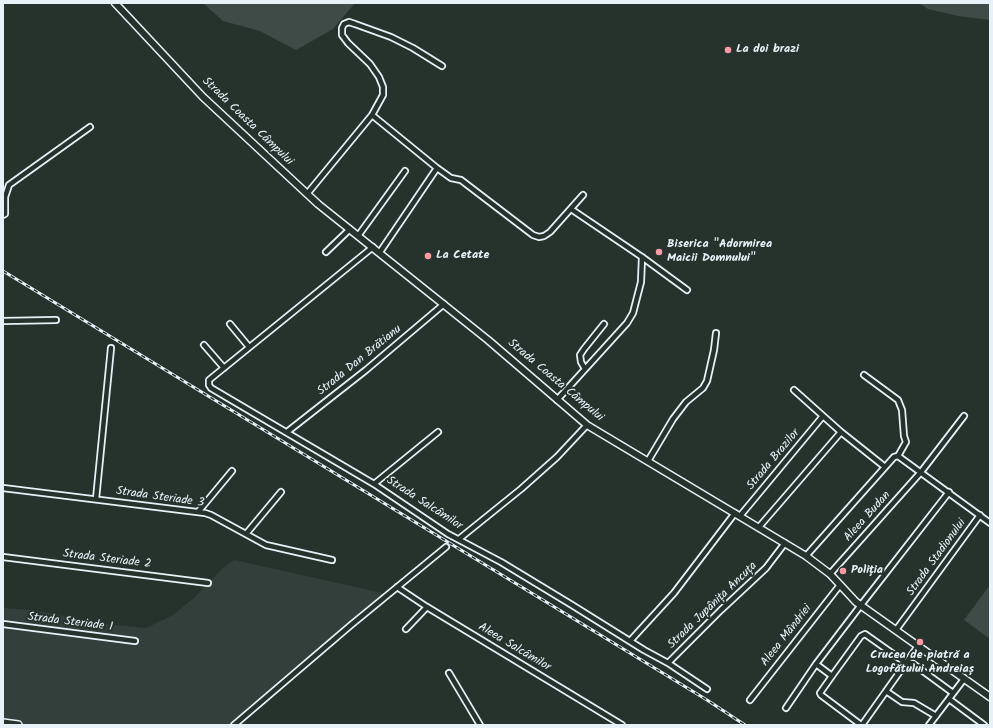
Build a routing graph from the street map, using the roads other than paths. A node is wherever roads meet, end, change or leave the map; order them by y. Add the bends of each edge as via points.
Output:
1 (115, 3) edge
2 (442, 66) dead end
3 (372, 115) junction
4 (90, 127) dead end
5 (437, 168) junction
6 (405, 171) dead end
7 (307, 194) junction
8 (584, 194) dead end
9 (571, 209) junction
10 (3, 215) edge
11 (350, 229) junction
12 (358, 236) junction
13 (373, 247) junction
14 (326, 252) dead end
15 (380, 252) junction
16 (642, 257) junction
17 (687, 290) dead end
18 (444, 304) junction
19 (56, 320) dead end
20 (3, 321) edge
21 (230, 324) dead end
22 (604, 324) dead end
23 (716, 333) dead end
24 (204, 345) dead end
25 (249, 347) junction
26 (111, 348) dead end
27 (224, 368) junction
28 (585, 369) junction
29 (864, 375) dead end
30 (794, 390) dead end
31 (557, 400) junction
32 (823, 416) junction
33 (964, 416) dead end
34 (587, 425) junction
35 (287, 432) junction
36 (438, 432) dead end
37 (841, 432) junction
38 (898, 456) junction
39 (648, 461) junction
40 (885, 467) junction
41 (232, 471) dead end
42 (921, 472) junction
43 (374, 484) junction
44 (3, 488) edge
45 (281, 492) dead end
46 (949, 492) junction
47 (96, 499) junction
48 (198, 512) junction
49 (737, 515) junction
50 (980, 515) junction
51 (990, 523) edge
52 (759, 528) junction
53 (246, 534) junction
54 (459, 539) junction
55 (785, 543) junction
56 (446, 547) dead end
57 (806, 556) junction
58 (3, 557) edge
59 (332, 560) dead end
60 (830, 574) junction
61 (208, 583) dead end
62 (840, 585) junction
63 (397, 587) junction
64 (861, 605) junction
65 (427, 607) junction
66 (3, 624) edge
67 (406, 629) dead end
68 (896, 630) junction
69 (630, 640) junction
70 (135, 641) dead end
71 (918, 646) junction
72 (668, 663) junction
73 (906, 663) junction
74 (816, 664) junction
75 (449, 673) dead end
76 (832, 676) junction
77 (964, 679) junction
78 (707, 689) dead end
79 (886, 691) junction
80 (953, 694) junction
81 (990, 697) edge
82 (949, 699) junction
83 (750, 700) dead end
84 (786, 708) dead end
85 (936, 716) junction
86 (3, 723) edge
87 (18, 725) edge
88 (234, 725) edge
89 (480, 725) edge
90 (622, 725) edge
91 (861, 725) edge
92 (929, 725) edge
93 (984, 725) edge

1 - 7 street, Strada Coasta Câmpului via 203,97
2 - 3 street via 391,37 349,22 344,24 342,35 370,64 384,87 384,95
3 - 5 street
3 - 7 street
4 - 10 street via 9,185
5 - 9 street via 452,178 461,180 532,235 544,236
5 - 15 street
6 - 12 street
7 - 11 street, Strada Coasta Câmpului
8 - 9 street
9 - 16 street
11 - 12 street, Strada Coasta Câmpului
11 - 14 street
12 - 13 street, Strada Coasta Câmpului
13 - 15 street, Strada Coasta Câmpului
13 - 25 street
15 - 18 street, Strada Coasta Câmpului
16 - 17 street
16 - 28 street via 641,282 627,323
18 - 31 street, Strada Coasta Câmpului
18 - 35 street, Strada Dan Brătianu
19 - 20 street
21 - 25 street
22 - 28 street via 580,355
23 - 39 street via 703,388 686,402 673,419
24 - 27 street
25 - 27 street
26 - 47 street
27 - 35 street, Strada Salcâmilor via 209,380 211,388
28 - 31 street
29 - 38 street via 898,400 902,410 906,442
30 - 32 street
31 - 34 street, Strada Coasta Câmpului
32 - 37 street
32 - 49 street, Strada Brazilor
33 - 42 street, Aleea Budan
34 - 39 street, Strada Coasta Câmpului
34 - 54 street via 521,489
35 - 43 street, Strada Salcâmilor
36 - 43 street
37 - 40 street
37 - 52 street
38 - 40 street
38 - 42 street, Strada Stadionului
39 - 49 street, Strada Coasta Câmpului
40 - 57 street
41 - 48 street
42 - 46 street, Strada Stadionului
42 - 60 street, Aleea Budan
43 - 54 street, Strada Salcâmilor
44 - 47 street, Strada Steriade 3
45 - 53 street
46 - 50 street, Strada Stadionului
46 - 64 street
47 - 48 street, Strada Steriade 3
48 - 53 street, Strada Steriade 3 via 211,515
49 - 52 street, Strada Coasta Câmpului
49 - 69 street via 674,593
50 - 51 street
50 - 68 street, Strada Stadionului
52 - 55 street, Strada Coasta Câmpului
53 - 59 street, Strada Steriade 3 via 266,545
54 - 69 street, Strada Salcâmilor
55 - 57 street, Strada Coasta Câmpului
55 - 72 street, Strada Jupânița Ancuța via 766,568
56 - 63 street
57 - 60 street, Strada Coasta Câmpului
58 - 61 street, Strada Steriade 2
60 - 62 street, Strada Coasta Câmpului
62 - 64 street, Strada Coasta Câmpului
62 - 83 street, Aleea Mândriei
63 - 65 street, Aleea Salcâmilor
63 - 88 street
64 - 68 street, Strada Coasta Câmpului
64 - 74 street
65 - 67 street
65 - 90 street, Aleea Salcâmilor
66 - 70 street, Strada Steriade 1
68 - 71 street, Strada Coasta Câmpului
69 - 72 street, Strada Salcâmilor
71 - 73 street
71 - 77 street, Strada Coasta Câmpului
72 - 78 street, Strada Jupânița Ancuța
73 - 76 street via 863,634
73 - 79 street
73 - 80 street via 912,663
74 - 76 street
74 - 84 street
75 - 89 street
76 - 91 street via 821,695
77 - 80 street
77 - 81 street, Strada Coasta Câmpului
79 - 85 street via 902,702 914,703
79 - 91 street
80 - 82 street
82 - 85 street
82 - 93 street
85 - 92 street
86 - 87 main road

